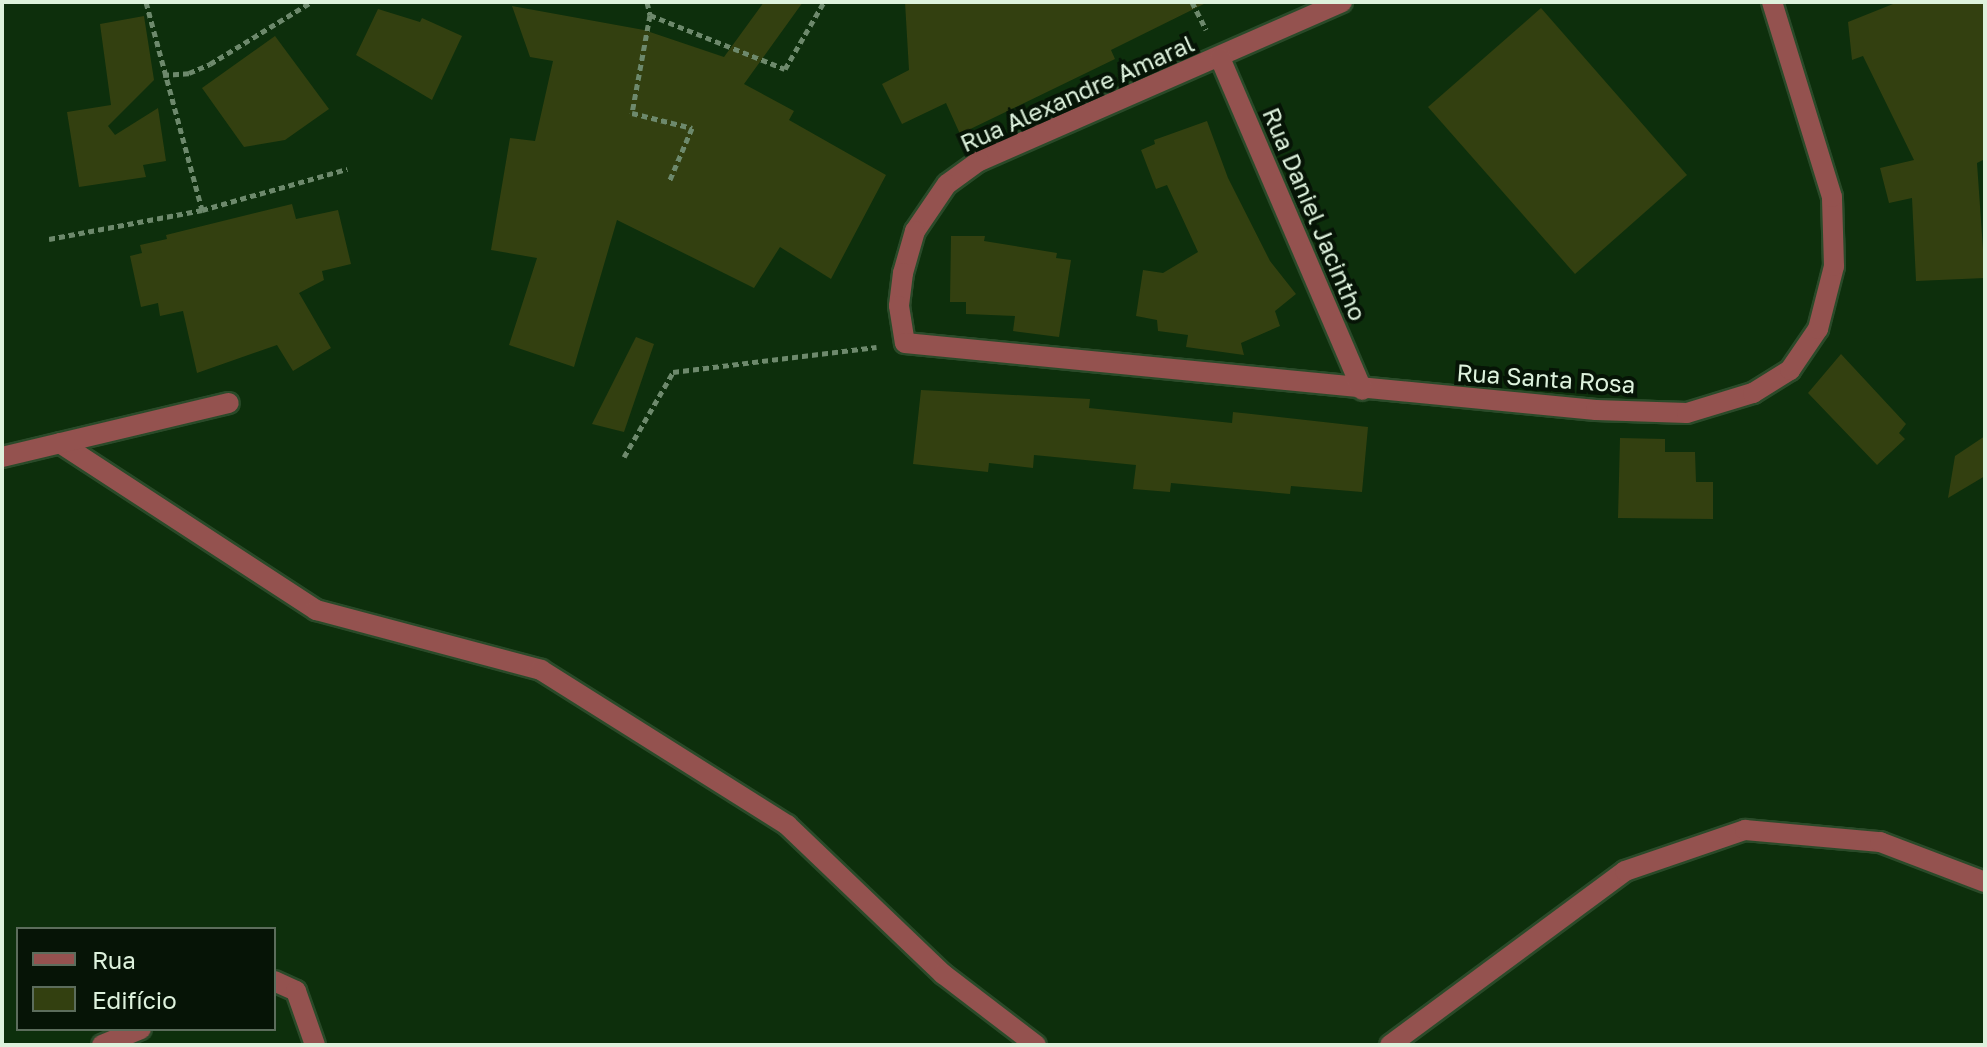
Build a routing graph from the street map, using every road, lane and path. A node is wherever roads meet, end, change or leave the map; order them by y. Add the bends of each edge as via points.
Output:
1 (146, 2) edge
2 (311, 2) edge
3 (647, 2) edge
4 (824, 2) edge
5 (1342, 2) edge
6 (1772, 2) edge
7 (650, 15) junction
8 (1220, 58) junction
9 (163, 75) junction
10 (347, 169) dead end
11 (669, 182) dead end
12 (202, 210) junction
13 (49, 239) dead end
14 (905, 343) junction
15 (1362, 390) junction
16 (229, 403) dead end
17 (60, 443) junction
18 (2, 457) edge
19 (624, 457) dead end
20 (1985, 882) edge
21 (276, 982) edge
22 (136, 1031) edge
23 (102, 1045) edge
24 (315, 1045) edge
25 (1036, 1045) edge
26 (1390, 1045) edge

1 - 9 path
2 - 9 path via 210,64
3 - 7 path
4 - 7 path via 785,69
5 - 8 street, Rua Alexandre Amaral
6 - 15 street, Rua Santa Rosa via 1832,197 1834,266 1818,329 1790,370 1753,393 1687,413
7 - 11 path via 632,113 692,128
8 - 14 street, Rua Alexandre Amaral via 979,161 947,184 915,231 903,273 899,306
8 - 15 street, Rua Daniel Jacintho
9 - 12 path
10 - 12 path
12 - 13 path
14 - 15 street, Rua Santa Rosa
14 - 19 path via 673,372
16 - 17 street
17 - 18 street
17 - 25 street via 316,610 541,670 787,825 943,974
20 - 26 street via 1880,842 1745,830 1625,871
21 - 24 street via 296,991
22 - 23 street

